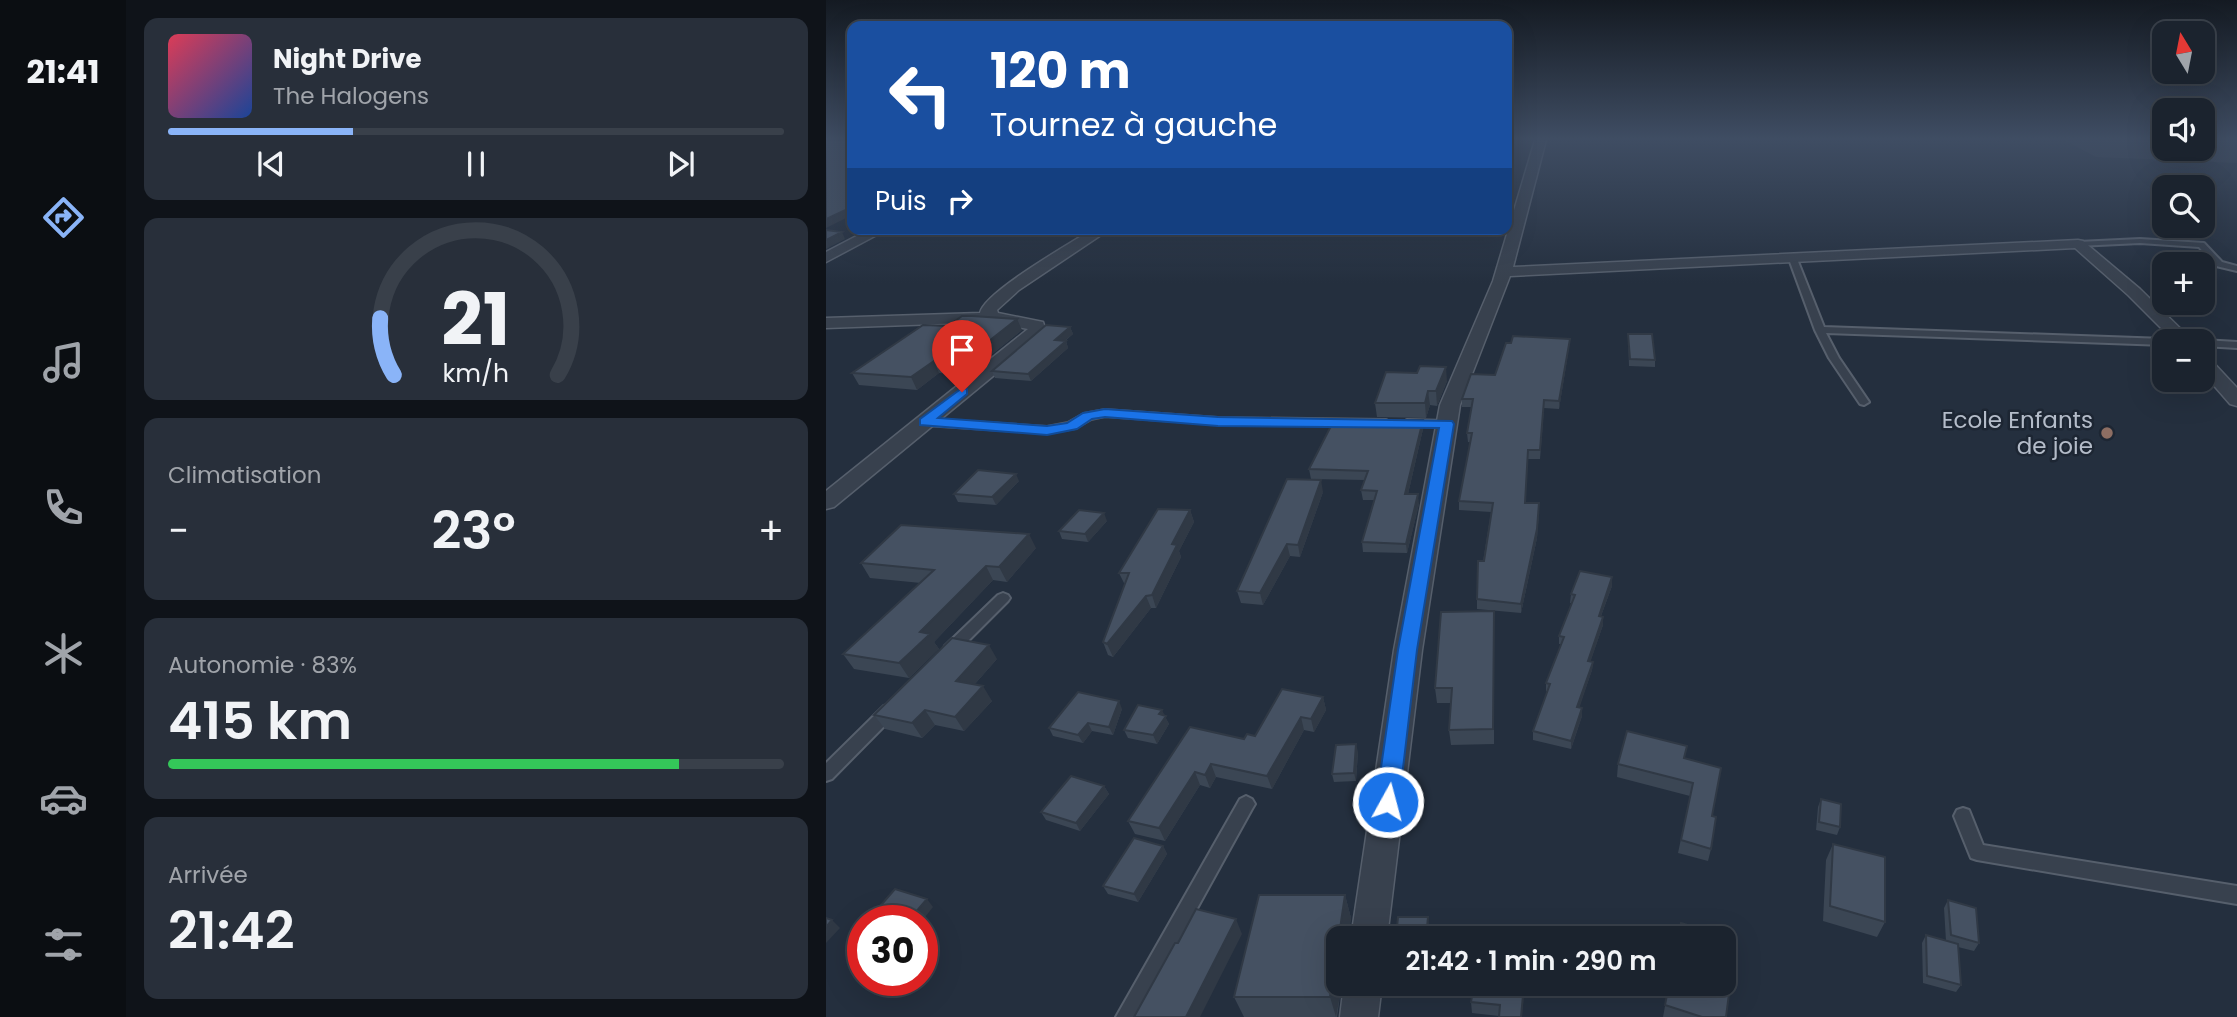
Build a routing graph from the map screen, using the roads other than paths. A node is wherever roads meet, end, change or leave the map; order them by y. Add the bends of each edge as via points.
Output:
1 (1527, 187) edge
2 (869, 235) edge
3 (1094, 235) edge
4 (2078, 244) junction
5 (829, 254) edge
6 (1793, 259) junction
7 (2237, 269) edge
8 (1503, 272) junction
9 (993, 317) junction
10 (826, 323) edge
11 (2172, 329) edge
12 (1820, 330) junction
13 (2152, 342) edge
14 (2215, 344) edge
15 (2237, 345) edge
16 (2215, 375) edge
17 (2237, 400) edge
18 (1864, 402) dead end
19 (925, 422) junction
20 (1447, 424) junction
21 (826, 502) edge
22 (1003, 598) dead end
23 (944, 657) edge
24 (905, 696) edge
25 (826, 774) edge
26 (1247, 804) dead end
27 (1964, 816) dead end
28 (2237, 895) edge
29 (1371, 926) edge
30 (1362, 996) edge
31 (1126, 1017) edge
32 (1359, 1017) edge

1 - 8 street
2 - 5 street
3 - 9 street via 995,301 988,314
4 - 6 street
4 - 7 lane via 2201,245 2219,264
4 - 11 street
6 - 8 street
6 - 12 lane
8 - 20 street
9 - 10 street
9 - 19 street via 1037,326 1037,331
12 - 13 lane
12 - 18 lane
14 - 15 lane
16 - 17 street
19 - 20 lane via 1047,430 1105,413 1218,421
19 - 21 street
20 - 29 street via 1408,650
22 - 23 lane
24 - 25 lane
26 - 31 lane
27 - 28 lane via 1978,852
30 - 32 street

